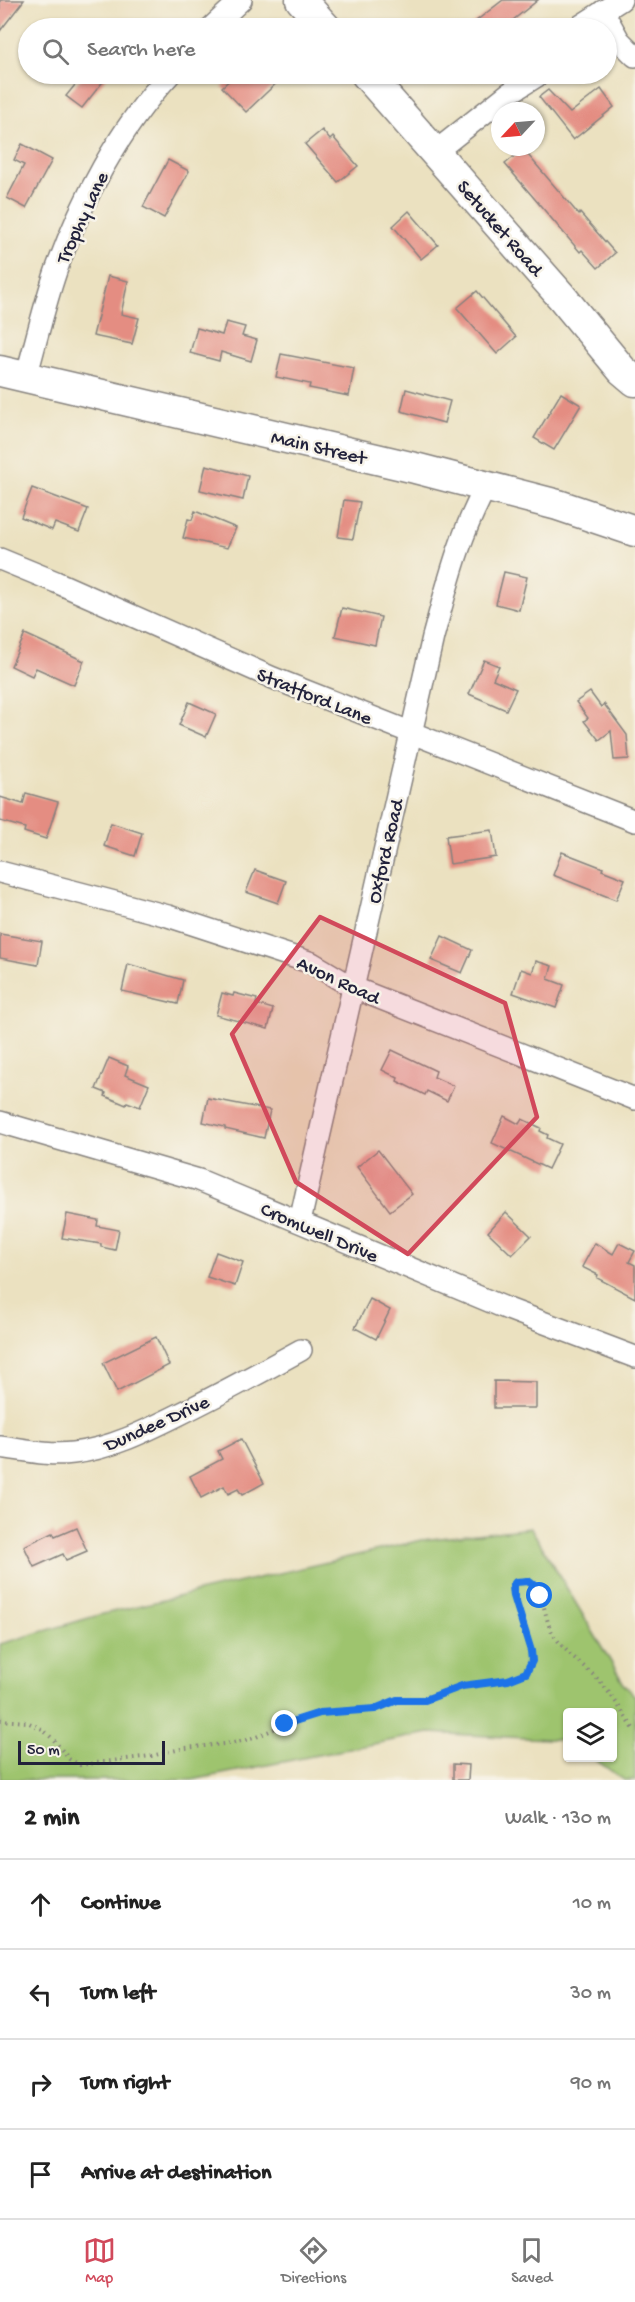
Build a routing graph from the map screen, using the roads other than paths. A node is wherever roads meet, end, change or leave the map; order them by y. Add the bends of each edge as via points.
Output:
1 (241, 0) edge
2 (301, 0) edge
3 (612, 5) edge
4 (222, 18) edge
5 (317, 18) edge
6 (592, 18) edge
7 (598, 18) edge
8 (617, 30) edge
9 (635, 56) edge
10 (162, 84) edge
11 (375, 84) edge
12 (516, 84) edge
13 (524, 84) edge
14 (508, 94) junction
15 (435, 152) junction
16 (13, 374) edge
17 (635, 381) edge
18 (486, 487) junction
19 (635, 531) edge
20 (0, 559) edge
21 (411, 734) junction
22 (635, 821) edge
23 (0, 872) edge
24 (354, 988) junction
25 (635, 1099) edge
26 (0, 1122) edge
27 (300, 1221) junction
28 (301, 1350) dead end
29 (635, 1357) edge
30 (0, 1447) edge

1 - 4 street
2 - 5 main road
3 - 6 street
3 - 7 street
8 - 9 street via 619,40
10 - 16 street, Trophy Lane via 131,123 78,216
11 - 15 main road, Setucket Road
12 - 14 street
13 - 14 street
14 - 15 street
15 - 17 main road, Setucket Road
16 - 18 main road, Main Street
18 - 19 main road, Main Street via 558,505
18 - 21 street, Oxford Road via 458,548
20 - 21 street, Stratford Lane
21 - 22 street, Stratford Lane
21 - 24 street, Oxford Road
23 - 24 street, Avon Road via 168,916 312,963
24 - 25 street, Avon Road
24 - 27 street, Oxford Road
26 - 27 street, Cromwell Drive via 199,1180
27 - 29 street, Cromwell Drive
28 - 30 street, Dundee Drive via 152,1428 102,1448 36,1453

